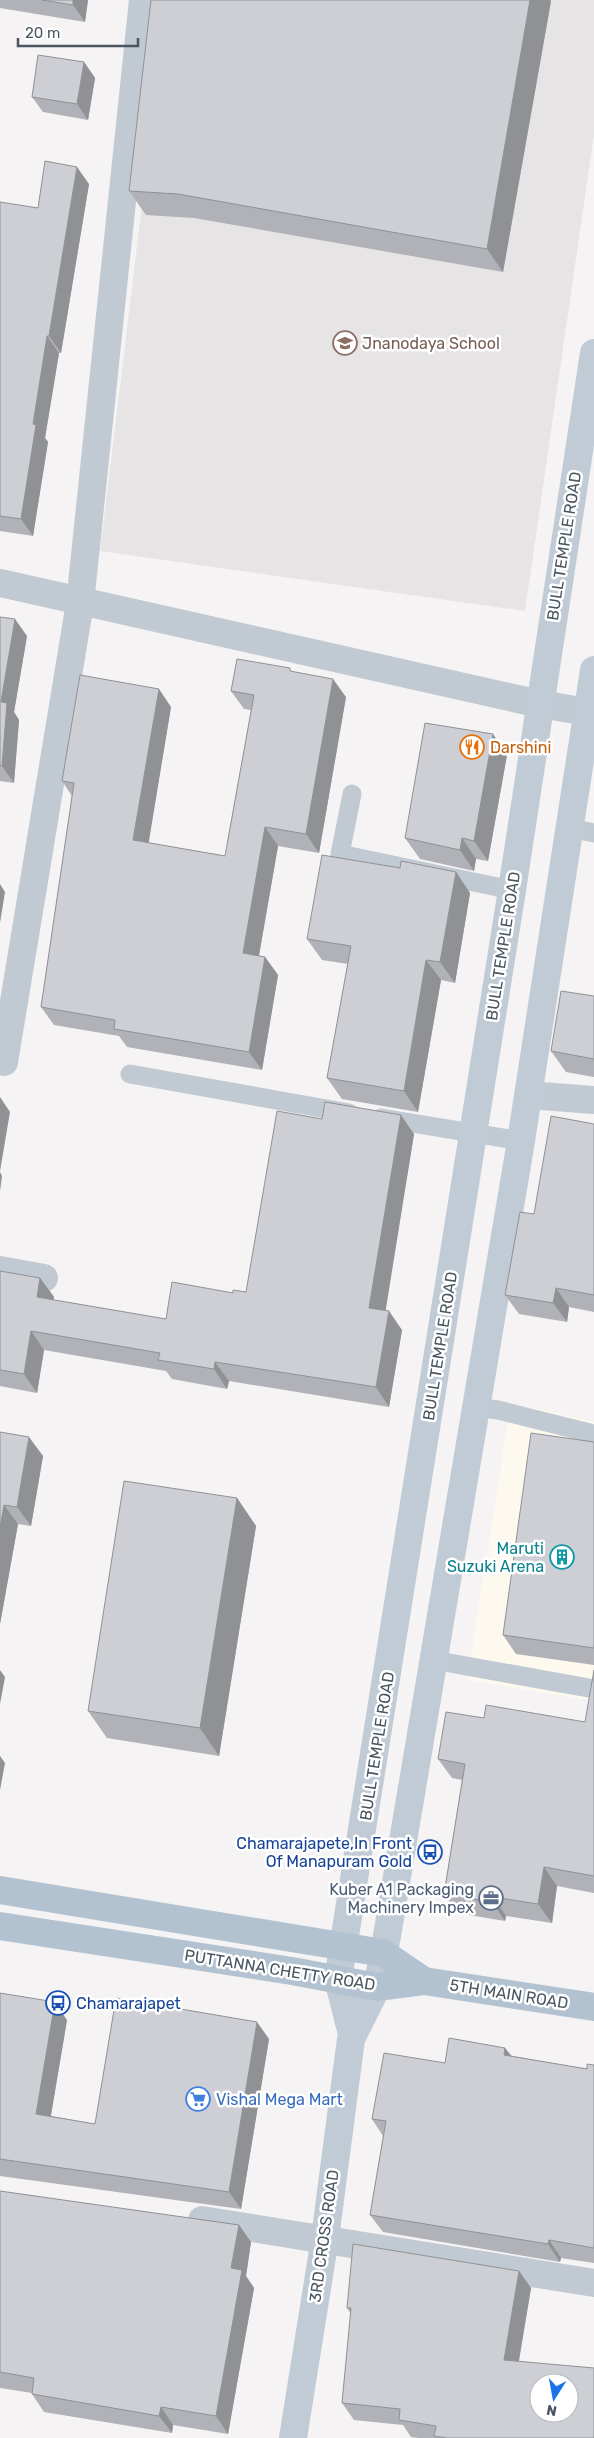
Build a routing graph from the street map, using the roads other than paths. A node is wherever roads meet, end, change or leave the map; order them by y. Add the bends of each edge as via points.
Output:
1 (143, 0) edge
2 (594, 353) edge
3 (0, 584) edge
4 (80, 603) junction
5 (594, 670) edge
6 (540, 704) junction
7 (591, 712) edge
8 (352, 794) dead end
9 (582, 830) edge
10 (512, 890) junction
11 (0, 1061) edge
12 (130, 1074) dead end
13 (528, 1095) junction
14 (594, 1100) edge
15 (473, 1134) junction
16 (521, 1141) junction
17 (0, 1270) edge
18 (44, 1278) dead end
19 (476, 1407) junction
20 (594, 1434) edge
21 (433, 1660) junction
22 (594, 1689) edge
23 (0, 1890) edge
24 (0, 1926) edge
25 (343, 1948) junction
26 (383, 1953) junction
27 (338, 1979) junction
28 (424, 1981) junction
29 (377, 1987) junction
30 (594, 2007) edge
31 (352, 2034) junction
32 (177, 2216) edge
33 (324, 2238) junction
34 (594, 2283) edge
35 (293, 2438) edge

1 - 4 street
2 - 6 main road, BULL TEMPLE ROAD
3 - 4 street
4 - 6 street
4 - 11 street via 4,1062
5 - 7 main road
6 - 7 street
6 - 10 main road, BULL TEMPLE ROAD
7 - 9 main road
8 - 10 lane via 340,854
9 - 13 main road
10 - 15 main road, BULL TEMPLE ROAD
12 - 15 lane
13 - 14 street
13 - 16 main road
15 - 16 lane
15 - 25 main road, BULL TEMPLE ROAD
16 - 19 main road
17 - 18 street
19 - 20 lane
19 - 21 main road
21 - 22 lane
21 - 26 main road
23 - 25 main road, PUTTANNA CHETTY ROAD
24 - 27 main road, PUTTANNA CHETTY ROAD
25 - 26 main road, PUTTANNA CHETTY ROAD
25 - 27 main road, BULL TEMPLE ROAD
26 - 28 main road, PUTTANNA CHETTY ROAD
26 - 29 main road
27 - 29 main road, PUTTANNA CHETTY ROAD
27 - 31 main road, BULL TEMPLE ROAD
28 - 29 main road, PUTTANNA CHETTY ROAD
28 - 30 main road, 5TH MAIN ROAD
29 - 31 main road
31 - 33 main road, 3RD CROSS ROAD
32 - 33 street
33 - 34 street
33 - 35 main road, 3RD CROSS ROAD

